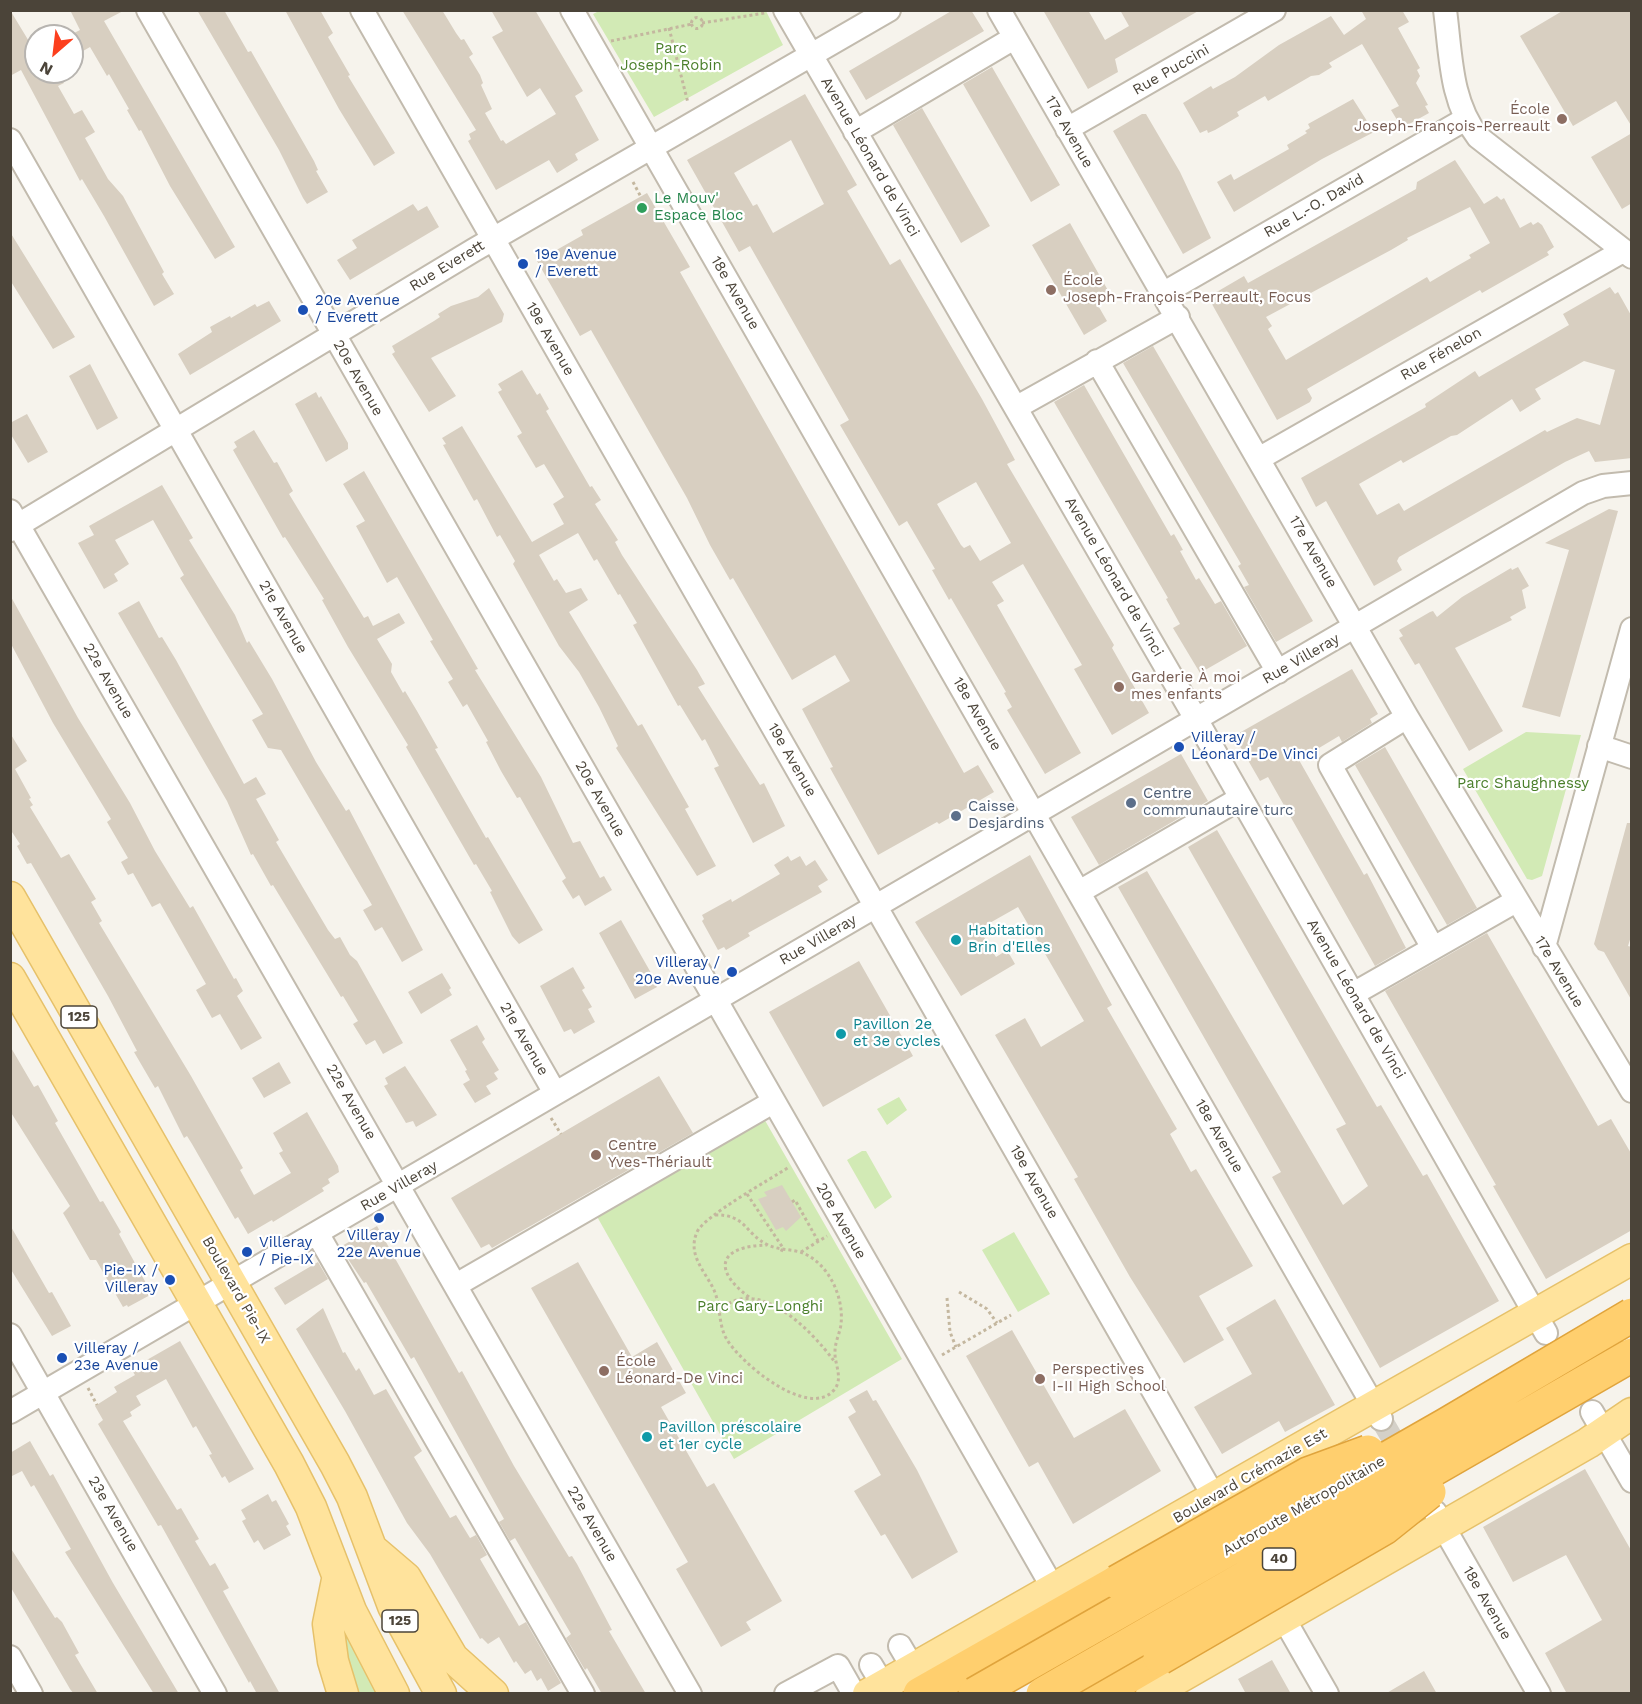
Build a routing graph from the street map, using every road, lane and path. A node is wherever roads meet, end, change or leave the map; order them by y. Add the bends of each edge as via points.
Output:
1 (148, 10) edge
2 (362, 10) edge
3 (572, 10) edge
4 (889, 10) edge
5 (999, 10) edge
6 (1274, 10) edge
7 (1445, 10) edge
8 (778, 11) edge
9 (702, 22) junction
10 (692, 24) junction
11 (669, 28) junction
12 (1014, 38) junction
13 (607, 42) dead end
14 (811, 55) junction
15 (688, 104) dead end
16 (1464, 120) junction
17 (1068, 129) junction
18 (855, 132) junction
19 (10, 140) edge
20 (650, 147) junction
21 (632, 179) dead end
22 (640, 196) dead end
23 (493, 239) junction
24 (1627, 254) edge
25 (1164, 293) junction
26 (1178, 317) junction
27 (333, 335) junction
28 (1097, 362) junction
29 (1017, 407) junction
30 (176, 429) junction
31 (1260, 458) junction
32 (1632, 483) edge
33 (13, 522) edge
34 (1356, 627) junction
35 (1632, 629) edge
36 (1278, 672) junction
37 (1407, 717) junction
38 (1196, 719) junction
39 (1599, 746) junction
40 (1632, 757) edge
41 (1241, 798) junction
42 (1034, 812) junction
43 (1079, 892) junction
44 (10, 897) edge
45 (1516, 901) junction
46 (875, 906) junction
47 (1544, 947) junction
48 (1432, 948) junction
49 (10, 978) edge
50 (1353, 994) junction
51 (716, 1000) junction
52 (1632, 1091) edge
53 (555, 1093) junction
54 (773, 1102) junction
55 (551, 1118) dead end
56 (561, 1134) dead end
57 (793, 1164) dead end
58 (400, 1186) junction
59 (747, 1194) junction
60 (802, 1196) dead end
61 (715, 1215) junction
62 (318, 1233) junction
63 (832, 1233) dead end
64 (818, 1241) junction
65 (767, 1245) junction
66 (782, 1250) junction
67 (801, 1252) junction
68 (1632, 1259) edge
69 (231, 1282) junction
70 (456, 1285) junction
71 (959, 1292) dead end
72 (750, 1298) junction
73 (947, 1298) dead end
74 (196, 1304) junction
75 (718, 1311) junction
76 (1011, 1315) dead end
77 (1632, 1315) edge
78 (998, 1323) junction
79 (1541, 1324) junction
80 (978, 1334) junction
81 (10, 1335) edge
82 (981, 1340) dead end
83 (956, 1347) junction
84 (1632, 1354) edge
85 (938, 1357) dead end
86 (836, 1363) junction
87 (88, 1388) dead end
88 (43, 1393) junction
89 (98, 1405) dead end
90 (10, 1412) edge
91 (1377, 1412) junction
92 (1632, 1413) edge
93 (1597, 1422) junction
94 (1515, 1424) junction
95 (1446, 1425) junction
96 (1632, 1481) edge
97 (1218, 1503) junction
98 (1439, 1519) junction
99 (368, 1545) junction
100 (338, 1580) junction
101 (1053, 1588) junction
102 (1280, 1611) junction
103 (10, 1657) edge
104 (911, 1669) edge
105 (874, 1681) edge
106 (31, 1694) edge
107 (215, 1694) edge
108 (343, 1694) edge
109 (394, 1694) edge
110 (441, 1694) edge
111 (493, 1694) edge
112 (583, 1694) edge
113 (690, 1694) edge
114 (786, 1694) edge
115 (854, 1694) edge
116 (975, 1694) edge
117 (1043, 1694) edge
118 (1098, 1694) edge
119 (1151, 1694) edge
120 (1327, 1694) edge
121 (1539, 1694) edge

1 - 27 street, 20e Avenue
2 - 23 street, 19e Avenue
3 - 20 street, 18e Avenue
4 - 14 street, Rue Everett
5 - 12 street, 17e Avenue
6 - 17 street, Rue Puccini
7 - 16 street via 1456,97
8 - 9 path
8 - 14 street, Avenue Léonard de Vinci
9 - 10 path via 696,18
9 - 10 path via 699,28
10 - 11 path
11 - 13 path
11 - 15 path
12 - 17 street, 17e Avenue
12 - 18 street
14 - 18 street, Avenue Léonard de Vinci
14 - 20 street, Rue Everett
16 - 24 street via 1478,137
16 - 25 street, Rue L.-O. David
17 - 25 street, 17e Avenue
18 - 29 street, Avenue Léonard de Vinci
19 - 30 street, 21e Avenue
20 - 23 street, Rue Everett
20 - 42 street, 18e Avenue
21 - 22 path
23 - 27 street, Rue Everett
23 - 46 street, 19e Avenue
24 - 31 street, Rue Fénelon
25 - 26 street, 17e Avenue
26 - 28 street
26 - 31 street, 17e Avenue
27 - 30 street, Rue Everett
27 - 51 street, 20e Avenue
28 - 29 street
28 - 36 street
29 - 38 street, Avenue Léonard de Vinci
30 - 33 street, Rue Everett
30 - 53 street, 21e Avenue
31 - 34 street, 17e Avenue
32 - 34 street, Rue Villeray via 1583,493
33 - 58 street, 22e Avenue
34 - 36 street, Rue Villeray
34 - 37 street, 17e Avenue
35 - 39 street
36 - 38 street, Rue Villeray
37 - 45 street, 17e Avenue
37 - 48 street via 1330,765
38 - 41 street, Avenue Léonard de Vinci
38 - 42 street, Rue Villeray
39 - 40 street
39 - 47 street
41 - 43 street
41 - 50 street, Avenue Léonard de Vinci
42 - 43 street, 18e Avenue
42 - 46 street, Rue Villeray
43 - 91 street, 18e Avenue
44 - 69 main road, Boulevard Pie-IX / 125
45 - 47 street, 17e Avenue
45 - 48 street
46 - 51 street, Rue Villeray
46 - 97 street, 19e Avenue
47 - 52 street, 17e Avenue
48 - 50 street
49 - 74 main road, 125
50 - 79 street, Avenue Léonard de Vinci
51 - 53 street, Rue Villeray
51 - 54 street, 20e Avenue
53 - 58 street, Rue Villeray
54 - 70 street
54 - 101 street, 20e Avenue
55 - 56 path
57 - 59 path
58 - 62 street, Rue Villeray
58 - 70 street, 22e Avenue
59 - 61 path
59 - 66 path
60 - 64 path via 793,1201
61 - 65 path via 742,1221
61 - 75 path via 700,1223 695,1254
62 - 69 street, Rue Villeray
62 - 112 street
63 - 64 path
64 - 67 path
65 - 66 path
65 - 72 path via 744,1246 728,1254 724,1261 731,1283
66 - 67 path
67 - 86 path via 824,1269 841,1304
68 - 79 main road, Boulevard Crémazie Est
69 - 74 street, Rue Villeray
69 - 99 main road, Boulevard Pie-IX / 125 via 344,1481
70 - 113 street, 22e Avenue
71 - 78 path via 987,1309
72 - 75 path via 728,1302
72 - 86 path via 794,1317 820,1341
73 - 83 path via 950,1332
74 - 88 street, Rue Villeray
74 - 100 main road, 125 via 303,1490
75 - 86 path via 725,1336 737,1357 780,1388 824,1396 834,1390 839,1377
76 - 78 path
77 - 95 highway, Autoroute Métropolitaine / 40, bridge
78 - 80 path
79 - 91 main road, Boulevard Crémazie Est
80 - 82 path
80 - 83 path
81 - 88 street, 23e Avenue
83 - 85 path
84 - 94 highway, 40, bridge
87 - 89 path
88 - 90 street, Rue Villeray
88 - 107 street, 23e Avenue
91 - 97 main road, Boulevard Crémazie Est
92 - 93 main road
93 - 96 street
93 - 98 main road
94 - 117 highway, 40, bridge
94 - 118 highway, bridge via 1384,1528
95 - 104 highway, bridge via 1308,1474 1118,1582
95 - 116 highway, Autoroute Métropolitaine / 40, bridge
97 - 101 main road, Boulevard Crémazie Est
98 - 102 main road
98 - 121 street, 18e Avenue
99 - 110 main road, Boulevard Pie-IX / 125 via 393,1606
99 - 111 main road via 406,1578 453,1658
100 - 108 main road via 328,1624
100 - 109 main road, 125 via 357,1626
101 - 104 main road, Boulevard Crémazie Est
102 - 119 main road
102 - 120 street
103 - 106 street
104 - 105 main road, Boulevard Crémazie Est
114 - 115 street via 838,1666

